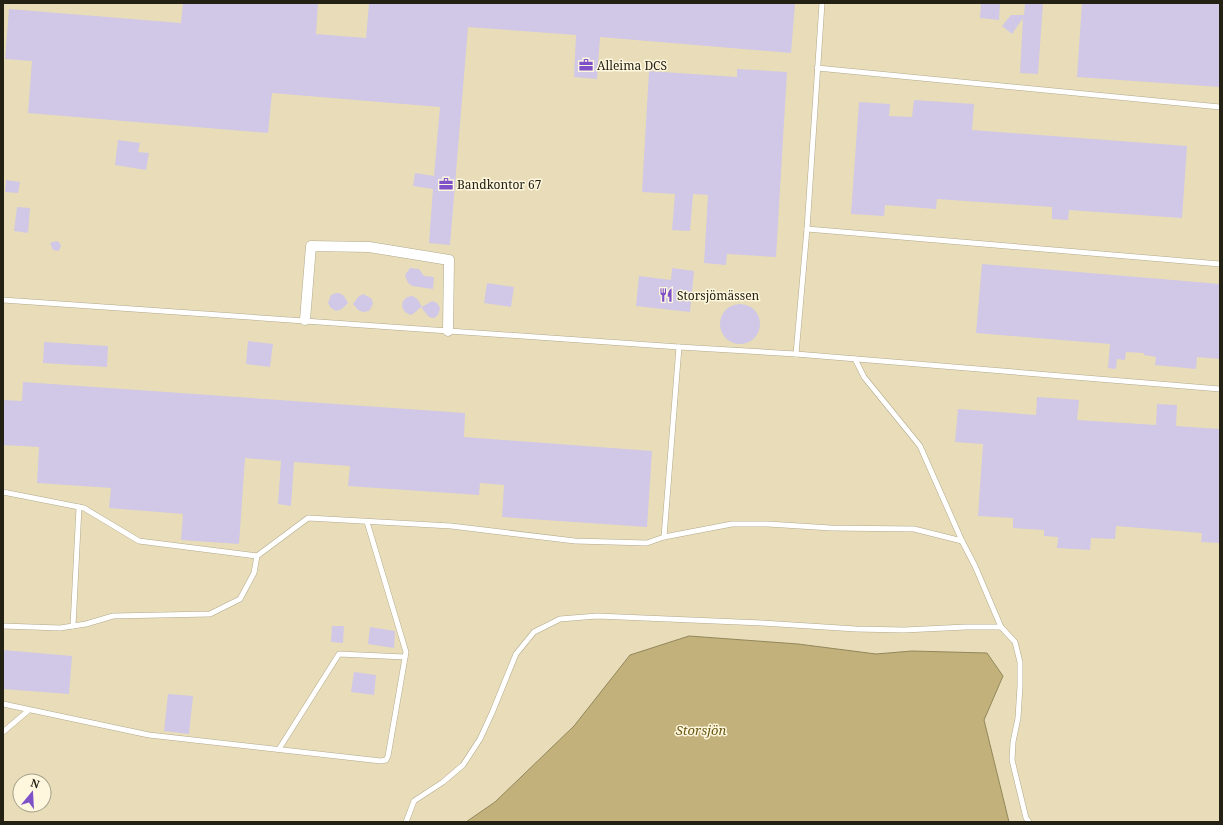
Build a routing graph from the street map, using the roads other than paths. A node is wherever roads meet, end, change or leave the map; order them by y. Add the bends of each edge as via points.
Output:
1 (822, 3) edge
2 (817, 68) junction
3 (1220, 107) edge
4 (806, 229) junction
5 (1220, 264) edge
6 (3, 300) edge
7 (305, 320) junction
8 (448, 331) junction
9 (678, 347) junction
10 (796, 354) junction
11 (855, 359) junction
12 (1220, 389) edge
13 (3, 492) edge
14 (79, 507) junction
15 (367, 522) junction
16 (664, 537) junction
17 (962, 541) junction
18 (257, 556) junction
19 (3, 626) edge
20 (73, 626) junction
21 (1001, 626) junction
22 (406, 657) junction
23 (3, 704) edge
24 (29, 710) junction
25 (3, 732) edge
26 (279, 749) junction
27 (406, 822) edge
28 (1029, 822) edge

1 - 2 lane
2 - 3 lane
2 - 4 lane
4 - 5 lane
4 - 10 lane
6 - 7 lane
7 - 8 lane
7 - 8 street via 310,246 369,247 449,260
8 - 9 lane
9 - 10 lane
9 - 16 lane
10 - 11 lane
11 - 12 lane
11 - 17 lane via 864,377 920,446
13 - 14 lane
14 - 18 lane via 140,541
14 - 20 lane
15 - 16 lane via 451,526 575,541 646,543
15 - 18 lane via 308,518
15 - 22 lane
16 - 17 lane via 732,524 768,524 914,529
17 - 21 lane
18 - 20 lane via 254,573 240,599 210,614 113,616
19 - 20 lane
21 - 27 lane via 904,630 597,616 560,619 534,632 516,654 480,739 463,765 414,801
21 - 28 lane via 1015,642 1020,662 1018,718 1012,760
22 - 26 lane via 339,654
22 - 26 lane via 386,760
23 - 24 lane
24 - 25 lane
24 - 26 lane via 149,734

